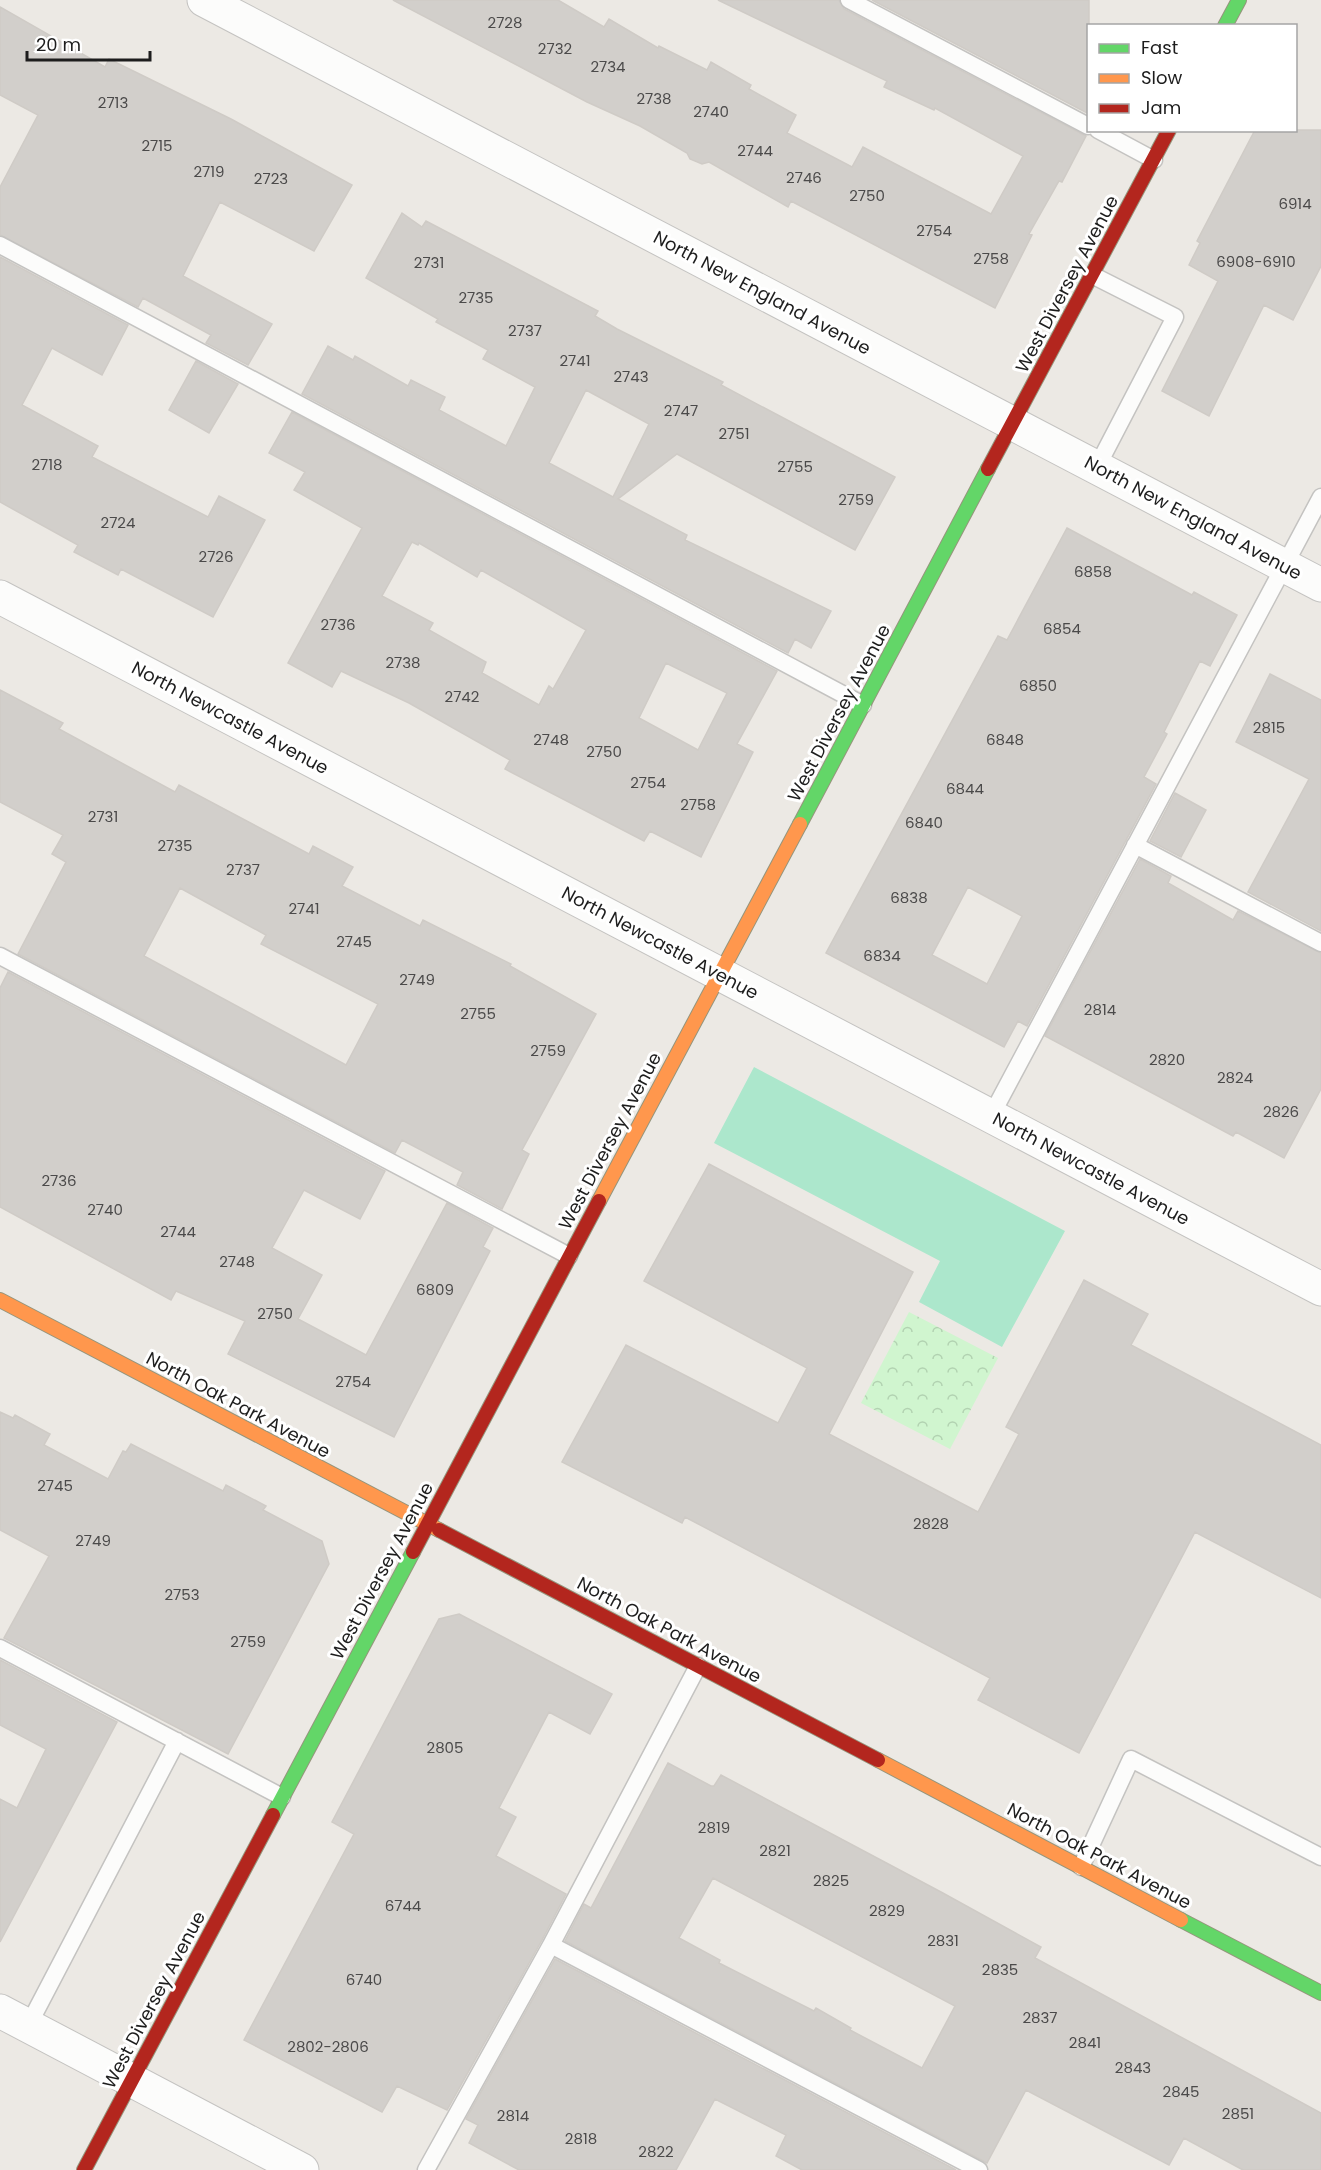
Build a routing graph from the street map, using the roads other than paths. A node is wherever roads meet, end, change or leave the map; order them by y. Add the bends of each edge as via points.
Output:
1 (204, 0) edge
2 (849, 0) edge
3 (1239, 0) edge
4 (1226, 24) edge
5 (1087, 125) edge
6 (1102, 132) edge
7 (1168, 132) edge
8 (1154, 160) junction
9 (0, 245) edge
10 (1092, 275) junction
11 (1013, 424) junction
12 (1097, 467) junction
13 (1321, 497) edge
14 (1284, 566) junction
15 (1321, 585) edge
16 (0, 597) edge
17 (863, 705) junction
18 (1135, 845) junction
19 (1321, 943) edge
20 (0, 956) edge
21 (719, 974) junction
22 (991, 1116) junction
23 (569, 1256) junction
24 (1321, 1289) edge
25 (0, 1300) edge
26 (427, 1524) junction
27 (0, 1648) edge
28 (698, 1666) junction
29 (177, 1741) junction
30 (282, 1797) junction
31 (1321, 1857) edge
32 (1081, 1867) junction
33 (551, 1945) junction
34 (1321, 1993) edge
35 (14, 2019) edge
36 (131, 2080) junction
37 (84, 2170) edge
38 (302, 2170) edge
39 (426, 2170) edge
40 (979, 2170) edge

1 - 11 street, North New England Avenue
2 - 5 lane
3 - 4 main road
6 - 8 lane
7 - 8 main road, West Diversey Avenue
8 - 10 main road, West Diversey Avenue
9 - 17 lane
10 - 11 main road, West Diversey Avenue
10 - 12 lane via 1175,317
11 - 12 street, North New England Avenue
11 - 17 main road, West Diversey Avenue
12 - 14 street, North New England Avenue
13 - 14 lane
14 - 15 street, North New England Avenue
14 - 18 lane
16 - 21 street, North Newcastle Avenue
17 - 21 main road, West Diversey Avenue
18 - 19 lane
18 - 22 lane
20 - 23 lane
21 - 22 street, North Newcastle Avenue
21 - 23 main road, West Diversey Avenue
22 - 24 street, North Newcastle Avenue
23 - 26 main road, West Diversey Avenue
25 - 26 main road, North Oak Park Avenue
26 - 28 main road, North Oak Park Avenue
26 - 30 main road, West Diversey Avenue
27 - 29 lane
28 - 32 main road, North Oak Park Avenue
28 - 33 lane
29 - 30 lane
29 - 35 lane
30 - 36 main road, West Diversey Avenue
31 - 32 lane via 1131,1759
32 - 34 main road, North Oak Park Avenue
33 - 39 lane
33 - 40 lane
35 - 36 street
36 - 37 main road, West Diversey Avenue
36 - 38 street

